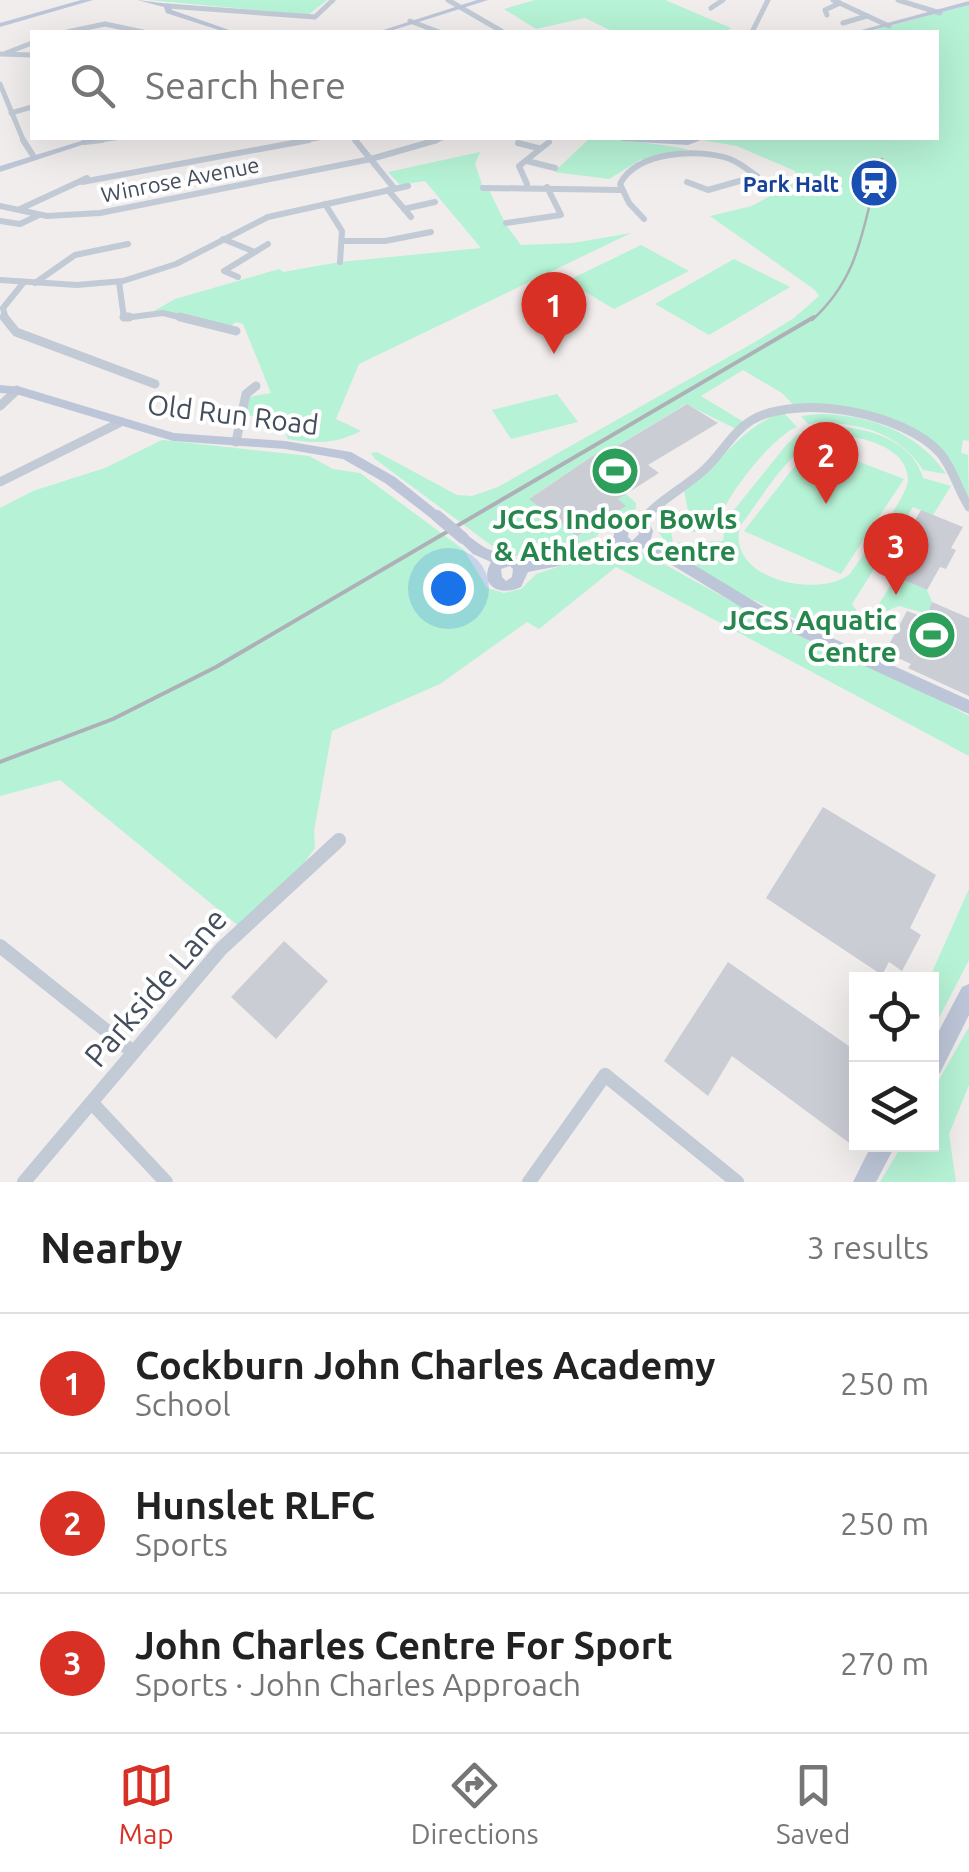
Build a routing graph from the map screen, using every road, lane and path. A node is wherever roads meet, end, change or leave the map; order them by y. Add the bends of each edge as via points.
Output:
1 (79, 0) edge
2 (90, 0) edge
3 (142, 0) edge
4 (333, 0) edge
5 (484, 0) edge
6 (723, 0) edge
7 (768, 0) edge
8 (858, 0) edge
9 (901, 1) edge
10 (967, 1) edge
11 (456, 2) edge
12 (840, 2) edge
13 (69, 6) junction
14 (167, 6) junction
15 (890, 7) dead end
16 (711, 8) dead end
17 (814, 12) dead end
18 (940, 13) junction
19 (868, 16) junction
20 (410, 21) junction
21 (844, 21) dead end
22 (0, 25) edge
23 (889, 26) junction
24 (78, 30) edge
25 (136, 30) edge
26 (225, 30) edge
27 (370, 30) edge
28 (386, 30) edge
29 (434, 30) edge
30 (500, 30) edge
31 (753, 30) edge
32 (868, 30) edge
33 (30, 44) edge
34 (3, 53) edge
35 (30, 55) edge
36 (0, 84) edge
37 (30, 107) edge
38 (0, 111) edge
39 (10, 111) junction
40 (80, 140) edge
41 (306, 140) edge
42 (356, 140) edge
43 (436, 140) edge
44 (655, 140) edge
45 (695, 140) edge
46 (550, 142) dead end
47 (688, 142) junction
48 (518, 143) dead end
49 (538, 148) junction
50 (692, 154) junction
51 (31, 155) junction
52 (371, 160) junction
53 (526, 161) junction
54 (0, 165) edge
55 (554, 168) dead end
56 (688, 182) dead end
57 (527, 184) junction
58 (408, 186) dead end
59 (547, 187) junction
60 (484, 188) dead end
61 (391, 189) junction
62 (621, 190) junction
63 (708, 190) junction
64 (714, 199) dead end
65 (435, 202) dead end
66 (325, 204) junction
67 (0, 206) edge
68 (20, 208) junction
69 (404, 209) junction
70 (571, 214) dead end
71 (40, 215) junction
72 (560, 215) junction
73 (410, 217) dead end
74 (644, 219) dead end
75 (0, 221) edge
76 (506, 223) dead end
77 (431, 233) dead end
78 (223, 239) junction
79 (342, 241) junction
80 (128, 244) dead end
81 (268, 244) dead end
82 (255, 252) junction
83 (340, 262) dead end
84 (238, 278) dead end
85 (0, 280) edge
86 (120, 282) junction
87 (29, 283) junction
88 (236, 331) dead end
89 (155, 384) dead end
90 (256, 386) dead end
91 (0, 389) edge
92 (17, 390) junction
93 (0, 406) edge
94 (119, 423) junction
95 (236, 442) junction
96 (0, 482) edge
97 (969, 507) edge
98 (639, 524) junction
99 (621, 539) junction
100 (644, 541) junction
101 (969, 707) edge
102 (338, 840) dead end
103 (0, 946) edge
104 (969, 994) edge
105 (133, 1052) junction
106 (934, 1062) edge
107 (92, 1103) junction
108 (881, 1152) edge
109 (24, 1182) edge
110 (166, 1182) edge
111 (529, 1182) edge
112 (738, 1182) edge
113 (864, 1182) edge

1 - 13 street
2 - 13 street
3 - 14 street
4 - 14 street via 315,17
5 - 11 street
6 - 16 street
7 - 31 street
8 - 12 street
9 - 15 street
9 - 18 street
10 - 18 street
11 - 20 street
11 - 27 street
11 - 30 street
12 - 17 street via 826,14
12 - 19 street
13 - 22 street
14 - 26 street
18 - 23 street
19 - 21 street
19 - 23 street
20 - 28 street
20 - 29 street
23 - 32 street
24 - 25 street via 115,23
33 - 34 street
34 - 35 street
36 - 39 street
37 - 39 street
38 - 39 street
39 - 51 street
40 - 51 street
41 - 68 street via 82,182
42 - 52 street
43 - 52 street, Winrose Avenue
44 - 47 street
45 - 47 street
46 - 49 street
47 - 50 street
48 - 49 street
49 - 53 street
50 - 62 street via 633,167 620,177
50 - 63 street via 732,160 760,175
51 - 54 street
52 - 61 street
52 - 71 street, Winrose Avenue via 100,213
53 - 55 street
53 - 57 street via 518,170
56 - 63 street
57 - 59 street
57 - 60 street
58 - 61 street
59 - 62 street
59 - 72 street
61 - 66 street
61 - 69 street
62 - 74 street via 625,204
63 - 64 street
65 - 69 street
66 - 78 street via 273,216
66 - 79 street via 340,224
67 - 68 street, Winrose Avenue
68 - 71 street, Winrose Avenue
69 - 73 street
70 - 72 street
71 - 75 street, Winrose Avenue via 20,224
72 - 76 street
77 - 79 street
78 - 82 street
78 - 86 street via 169,269
79 - 83 street
80 - 87 street via 76,255
81 - 82 street
82 - 84 street via 224,271
85 - 87 street
86 - 87 street
86 - 88 street via 124,318 164,313
87 - 89 street via 3,308 16,332
90 - 95 street via 246,394
91 - 92 street, Old Run Road
92 - 93 street
92 - 94 street, Old Run Road
94 - 95 street, Old Run Road via 173,437
94 - 96 street
95 - 99 street, Old Run Road, bridge via 346,455 505,567 559,561
97 - 98 street via 946,460 912,432 885,420 795,407 754,418
98 - 99 street via 622,524
98 - 100 street via 648,532
99 - 100 street
100 - 101 street via 758,611
102 - 105 street, Parkside Lane via 231,938
103 - 105 street
104 - 106 street
105 - 107 street, Parkside Lane
107 - 109 street, Parkside Lane
107 - 110 street
108 - 113 street
111 - 112 street via 605,1075

